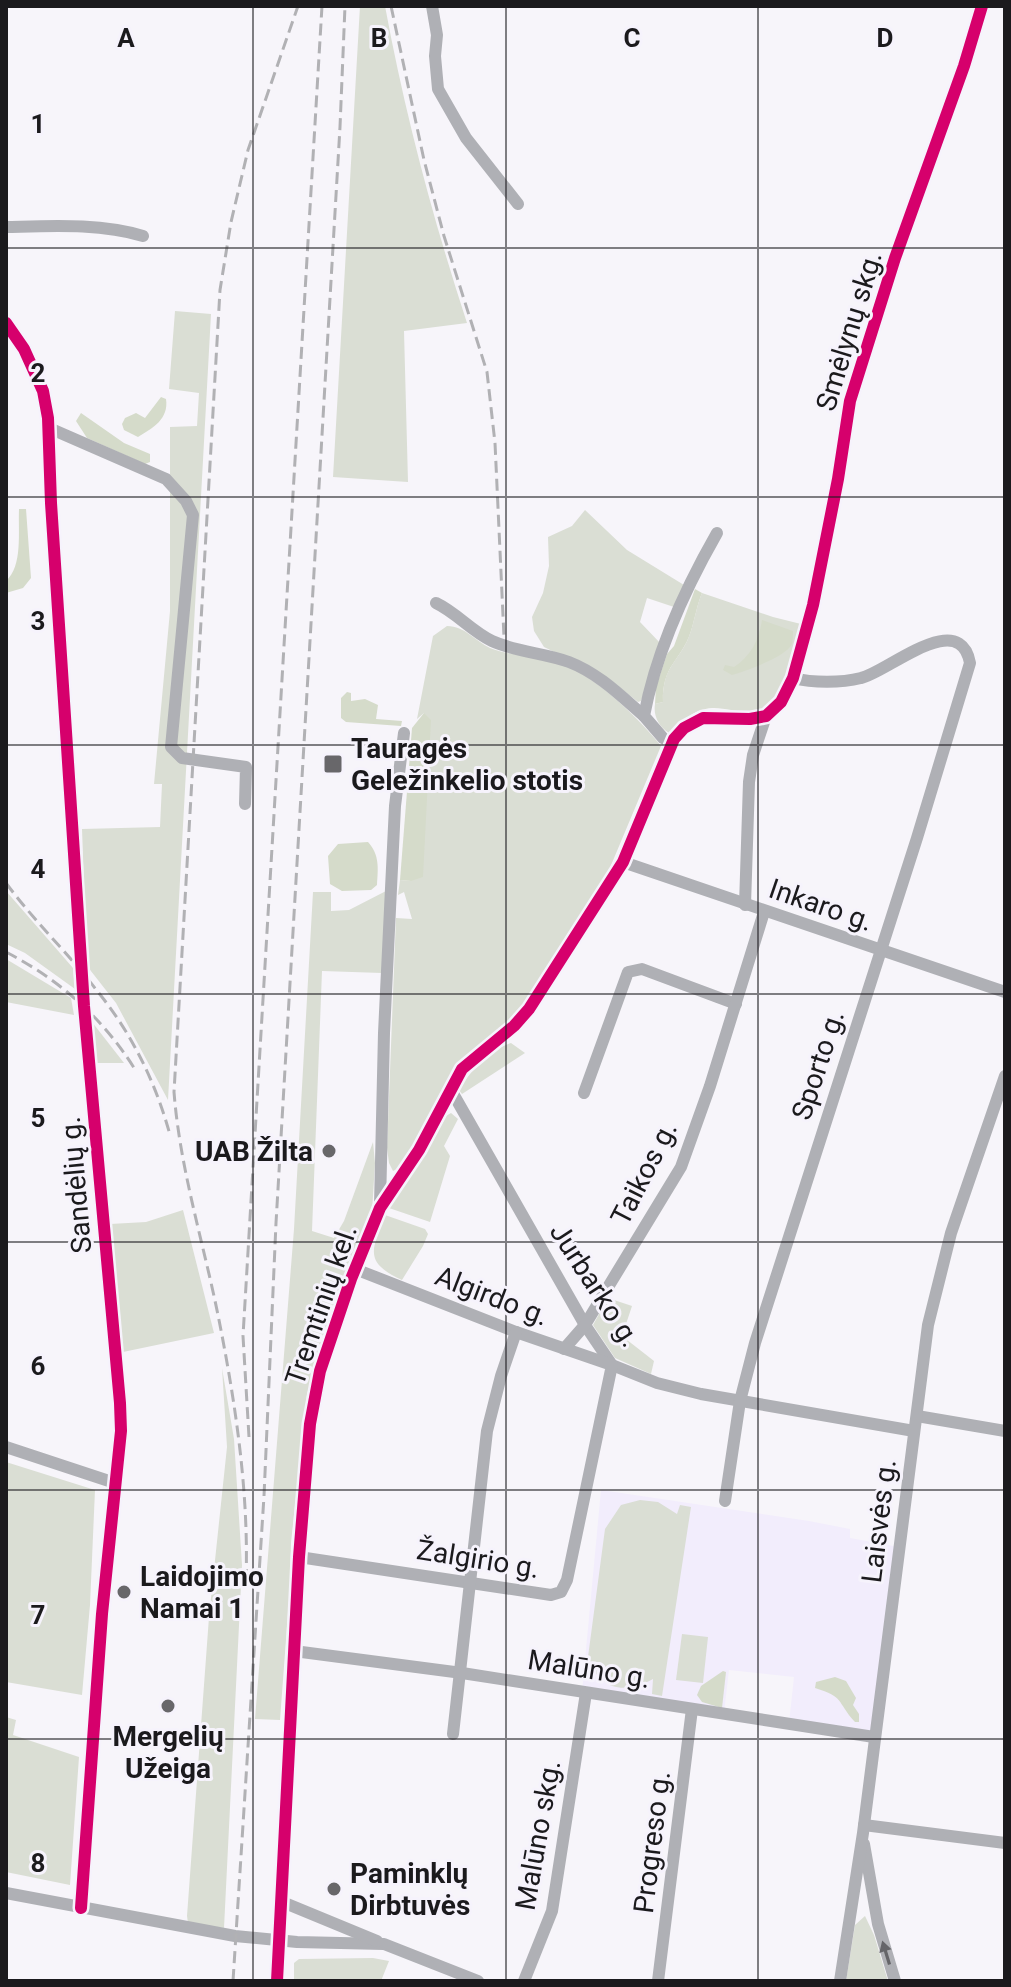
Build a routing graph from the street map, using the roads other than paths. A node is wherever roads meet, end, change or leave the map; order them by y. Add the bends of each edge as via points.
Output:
1 (432, 6) edge
2 (982, 6) edge
3 (518, 204) dead end
4 (6, 227) edge
5 (143, 236) dead end
6 (6, 323) edge
7 (49, 428) junction
8 (717, 533) dead end
9 (436, 603) dead end
10 (793, 678) junction
11 (644, 716) junction
12 (766, 716) junction
13 (404, 733) dead end
14 (671, 743) junction
15 (245, 804) dead end
16 (623, 862) junction
17 (745, 905) junction
18 (764, 912) junction
19 (880, 950) junction
20 (1005, 992) edge
21 (736, 1004) junction
22 (1005, 1076) edge
23 (451, 1090) junction
24 (584, 1093) dead end
25 (381, 1168) junction
26 (403, 1174) junction
27 (380, 1208) junction
28 (355, 1269) junction
29 (585, 1325) junction
30 (516, 1332) junction
31 (564, 1349) junction
32 (612, 1365) junction
33 (740, 1401) junction
34 (917, 1416) junction
35 (914, 1431) junction
36 (1005, 1431) edge
37 (6, 1447) edge
38 (115, 1483) junction
39 (725, 1501) dead end
40 (299, 1557) junction
41 (470, 1583) junction
42 (294, 1651) junction
43 (462, 1673) junction
44 (586, 1693) junction
45 (692, 1709) junction
46 (453, 1734) dead end
47 (874, 1737) junction
48 (863, 1829) junction
49 (1005, 1843) edge
50 (6, 1893) edge
51 (280, 1901) junction
52 (81, 1908) junction
53 (327, 1918) junction
54 (849, 1923) junction
55 (878, 1924) junction
56 (278, 1941) junction
57 (321, 1942) junction
58 (384, 1944) junction
59 (277, 1981) edge
60 (476, 1981) edge
61 (524, 1981) edge
62 (658, 1981) edge
63 (840, 1981) edge
64 (895, 1981) edge

1 - 3 street via 438,89 466,138
2 - 10 street, Smėlynų skg. via 850,401 813,605
4 - 5 street via 105,229
6 - 7 street, Sandėlių g. via 43,391
7 - 15 street via 166,479 186,501 193,515 171,747 182,758 246,767
7 - 38 street, Sandėlių g. via 84,1006 119,1380
8 - 11 street via 658,662
9 - 11 street via 495,643 581,667
10 - 12 street via 781,702
10 - 19 street, Sporto g. via 859,679 929,644 956,642 970,663
11 - 14 street
12 - 14 street, Tremtinių kel. via 703,718
12 - 17 street via 749,782
13 - 25 street, Tremtinių kel. via 395,806
14 - 16 street, Tremtinių kel.
16 - 17 street, Inkaro g.
16 - 23 street, Tremtinių kel. via 529,1009 462,1069
17 - 18 street, Inkaro g.
18 - 19 street, Inkaro g.
18 - 21 street, Taikos g.
19 - 20 street, Inkaro g.
19 - 33 street, Sporto g.
21 - 24 street via 642,969 628,972
21 - 29 street, Taikos g. via 681,1167
22 - 34 street, Laisvės g. via 942,1263
23 - 26 street, Tremtinių kel.
23 - 29 street, Jurbarko g.
25 - 26 street via 389,1177
25 - 27 street, Tremtinių kel.
26 - 27 street, Tremtinių kel.
27 - 28 street, Tremtinių kel.
28 - 30 street, Algirdo g.
28 - 40 street, Tremtinių kel. via 313,1403
29 - 31 street, Taikos g.
29 - 32 street, Jurbarko g.
30 - 31 street, Algirdo g.
30 - 41 street via 487,1431
31 - 32 street, Algirdo g.
32 - 33 street, Jurbarko g. via 657,1383
32 - 41 street, Žalgirio g. via 565,1588 551,1595
33 - 35 street, Jurbarko g.
33 - 39 street, Sporto g.
34 - 35 street, Laisvės g.
34 - 36 street
35 - 47 street, Laisvės g.
37 - 38 street
38 - 52 street, Sandėlių g.
40 - 41 street, Žalgirio g.
40 - 42 street, Tremtinių kel.
41 - 43 street
42 - 43 street, Malūno g.
42 - 51 street, Tremtinių kel.
43 - 44 street, Malūno g.
43 - 46 street
44 - 45 street, Malūno g.
44 - 61 street, Malūno skg. via 552,1911
45 - 47 street, Malūno g.
45 - 62 street, Progreso g.
47 - 48 street, Laisvės g.
48 - 49 street
48 - 54 street, Laisvės g.
48 - 55 street
50 - 52 street
51 - 53 street
51 - 56 street, Tremtinių kel.
52 - 56 street
53 - 57 street via 329,1930
53 - 58 street
54 - 55 street via 865,1911
54 - 63 street, Laisvės g.
64 -> 55 street
56 - 57 street
56 - 59 street, Tremtinių kel.
57 - 58 street
58 - 60 street

